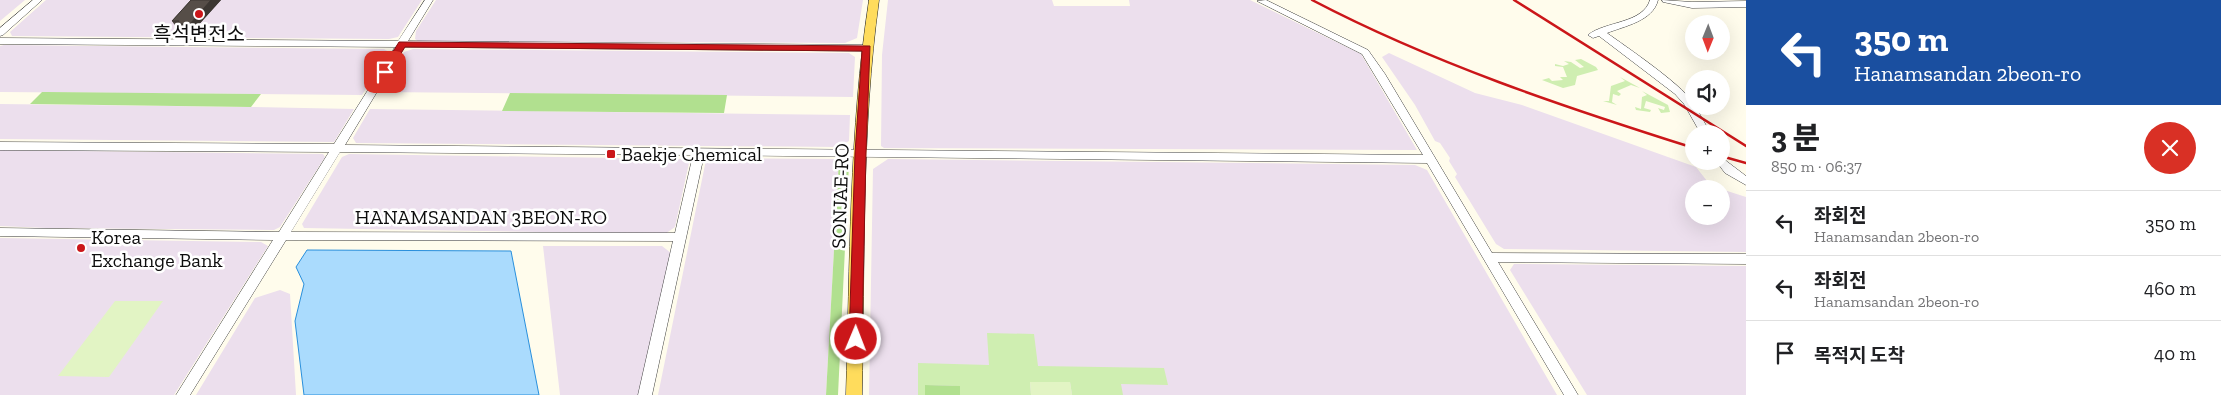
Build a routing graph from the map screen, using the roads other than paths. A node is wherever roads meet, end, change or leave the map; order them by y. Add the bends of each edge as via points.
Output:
1 (38, 0) edge
2 (429, 0) edge
3 (874, 0) edge
4 (1654, 0) edge
5 (1666, 0) edge
6 (1261, 1) edge
7 (1746, 4) edge
8 (0, 33) edge
9 (0, 41) edge
10 (402, 44) junction
11 (867, 48) junction
12 (1701, 125) edge
13 (0, 146) edge
14 (338, 148) junction
15 (699, 152) junction
16 (860, 153) junction
17 (1431, 159) junction
18 (1729, 170) edge
19 (1746, 181) edge
20 (0, 232) edge
21 (283, 236) junction
22 (679, 236) junction
23 (1488, 257) junction
24 (1746, 259) edge
25 (183, 395) edge
26 (645, 395) edge
27 (854, 395) edge
28 (1571, 395) edge

1 - 8 street
2 - 10 street
3 - 11 main road, SONJAE-RO
4 - 12 street via 1652,8 1644,15 1596,33 1679,92
5 - 7 street via 1696,6
6 - 17 street via 1365,52
9 - 10 street
10 - 11 street
10 - 14 street
11 - 16 main road, SONJAE-RO
13 - 14 street
14 - 15 street
14 - 21 street
15 - 16 street
15 - 22 street
16 - 17 street
16 - 27 main road, SONJAE-RO
17 - 23 street
18 - 19 street
20 - 21 street, HANAMSANDAN 3BEON-RO
21 - 22 street, HANAMSANDAN 3BEON-RO
21 - 25 street
22 - 26 street
23 - 24 street
23 - 28 street

